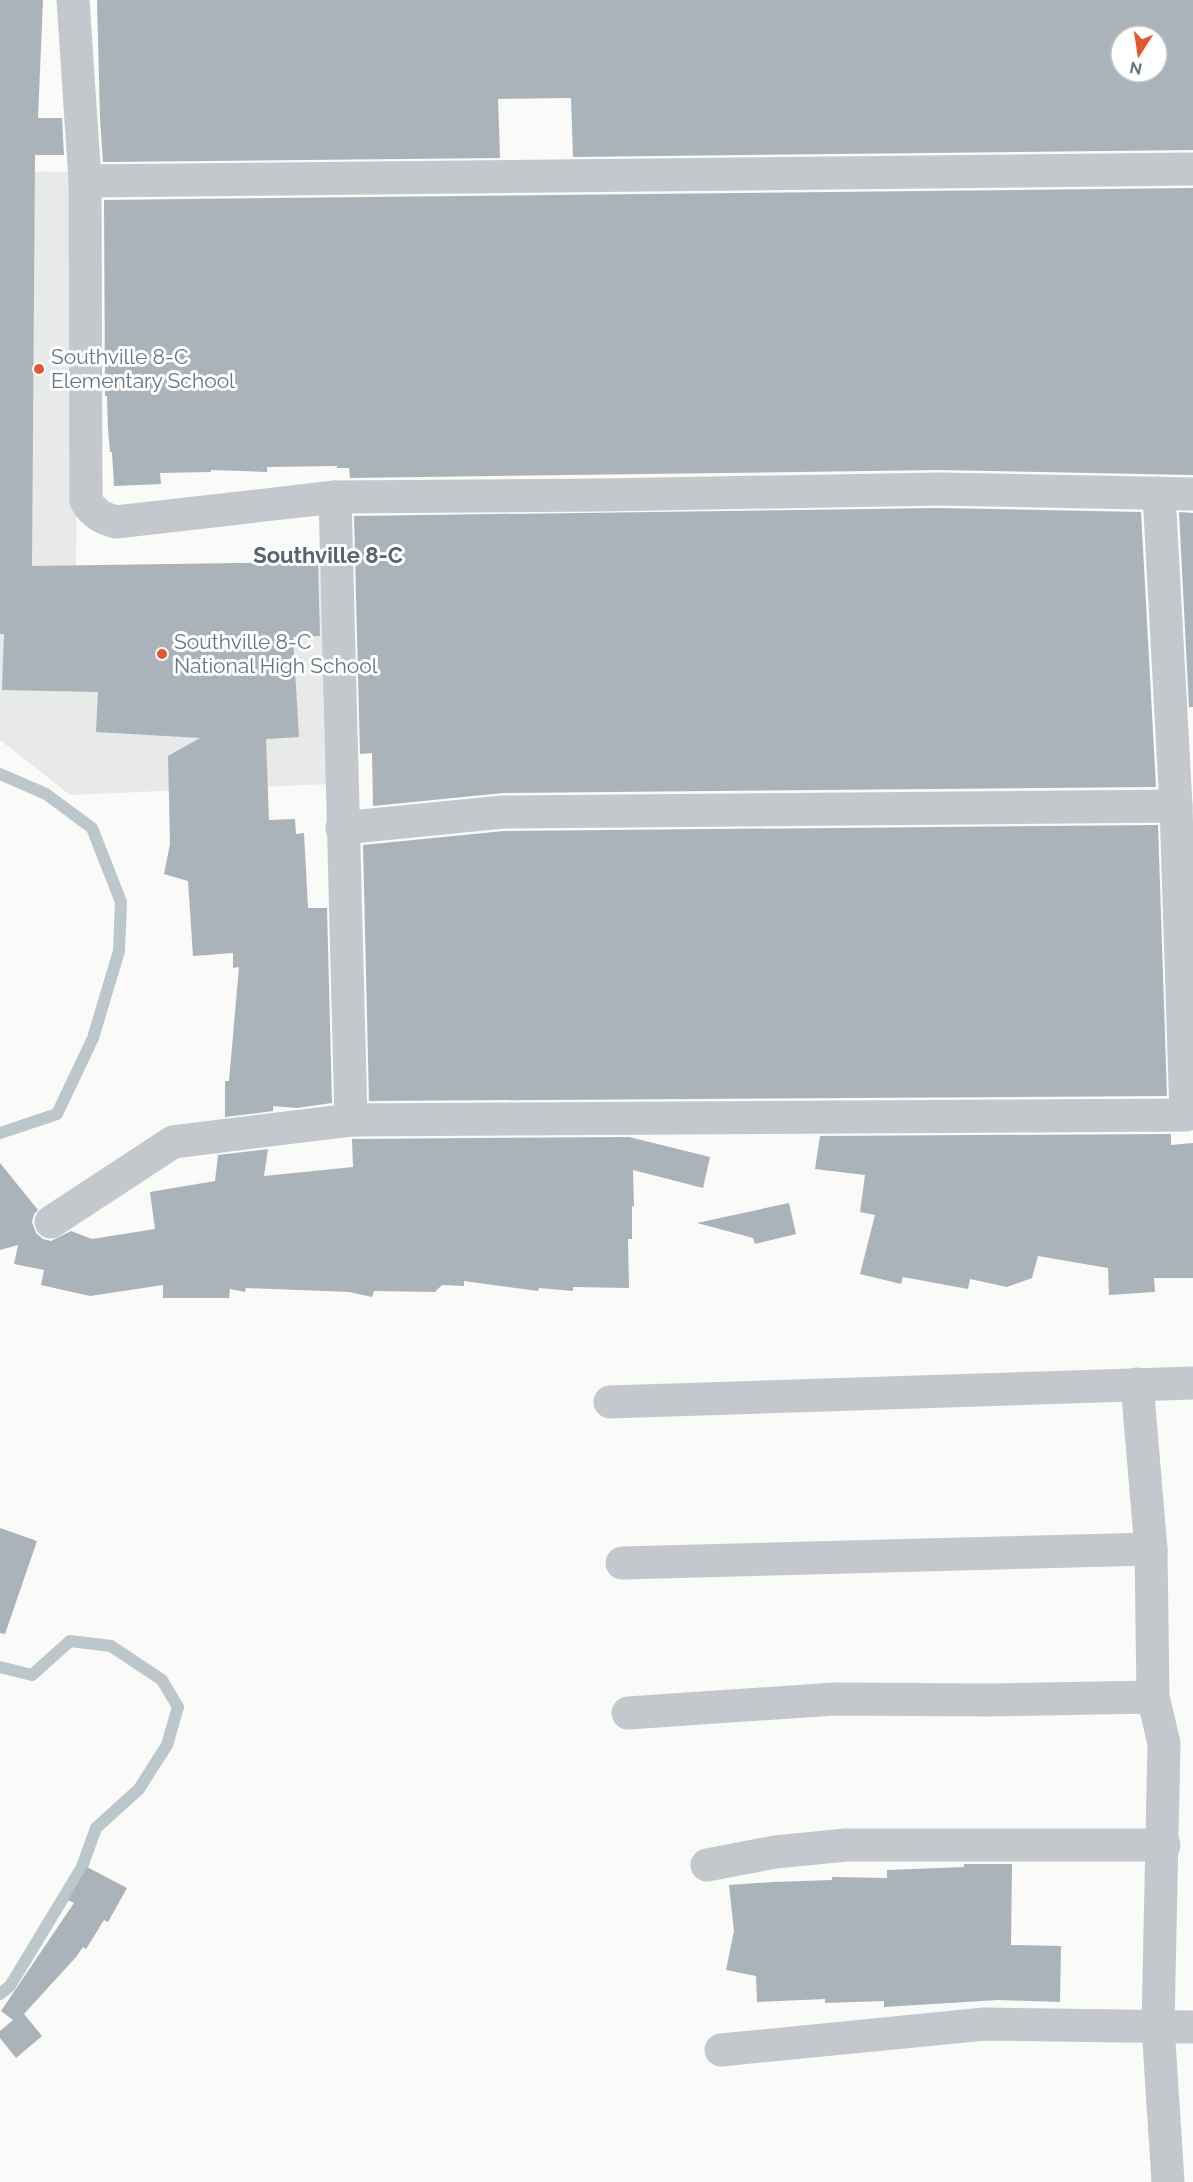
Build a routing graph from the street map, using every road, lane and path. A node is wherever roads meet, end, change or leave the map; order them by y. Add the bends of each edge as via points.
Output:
1 (73, 0) edge
2 (1193, 169) edge
3 (85, 181) junction
4 (1159, 493) junction
5 (1193, 494) edge
6 (335, 497) junction
7 (1176, 806) junction
8 (342, 828) junction
9 (1186, 886) edge
10 (351, 1120) junction
11 (51, 1222) dead end
12 (1193, 1383) edge
13 (1137, 1384) junction
14 (610, 1402) dead end
15 (1151, 1549) junction
16 (622, 1563) dead end
17 (1153, 1697) junction
18 (628, 1713) dead end
19 (1179, 1744) edge
20 (1164, 1845) junction
21 (707, 1865) dead end
22 (1158, 2026) junction
23 (1193, 2027) edge
24 (721, 2050) dead end
25 (1168, 2182) edge

1 - 3 street
2 - 3 street
3 - 6 street via 86,501 92,510 101,518 116,522
4 - 5 street
4 - 6 street via 939,489
4 - 7 street
6 - 8 street
7 - 8 street via 503,812
7 - 9 street
8 - 10 street
9 - 10 street via 1186,1115
10 - 11 street via 173,1142
12 - 13 street
13 - 14 street
13 - 15 street
15 - 16 street
15 - 17 street
17 - 18 street via 836,1699
17 - 19 street
19 - 20 street
20 - 21 street via 846,1845 775,1852
20 - 22 street
22 - 23 street
22 - 24 street via 985,2024
22 - 25 street

